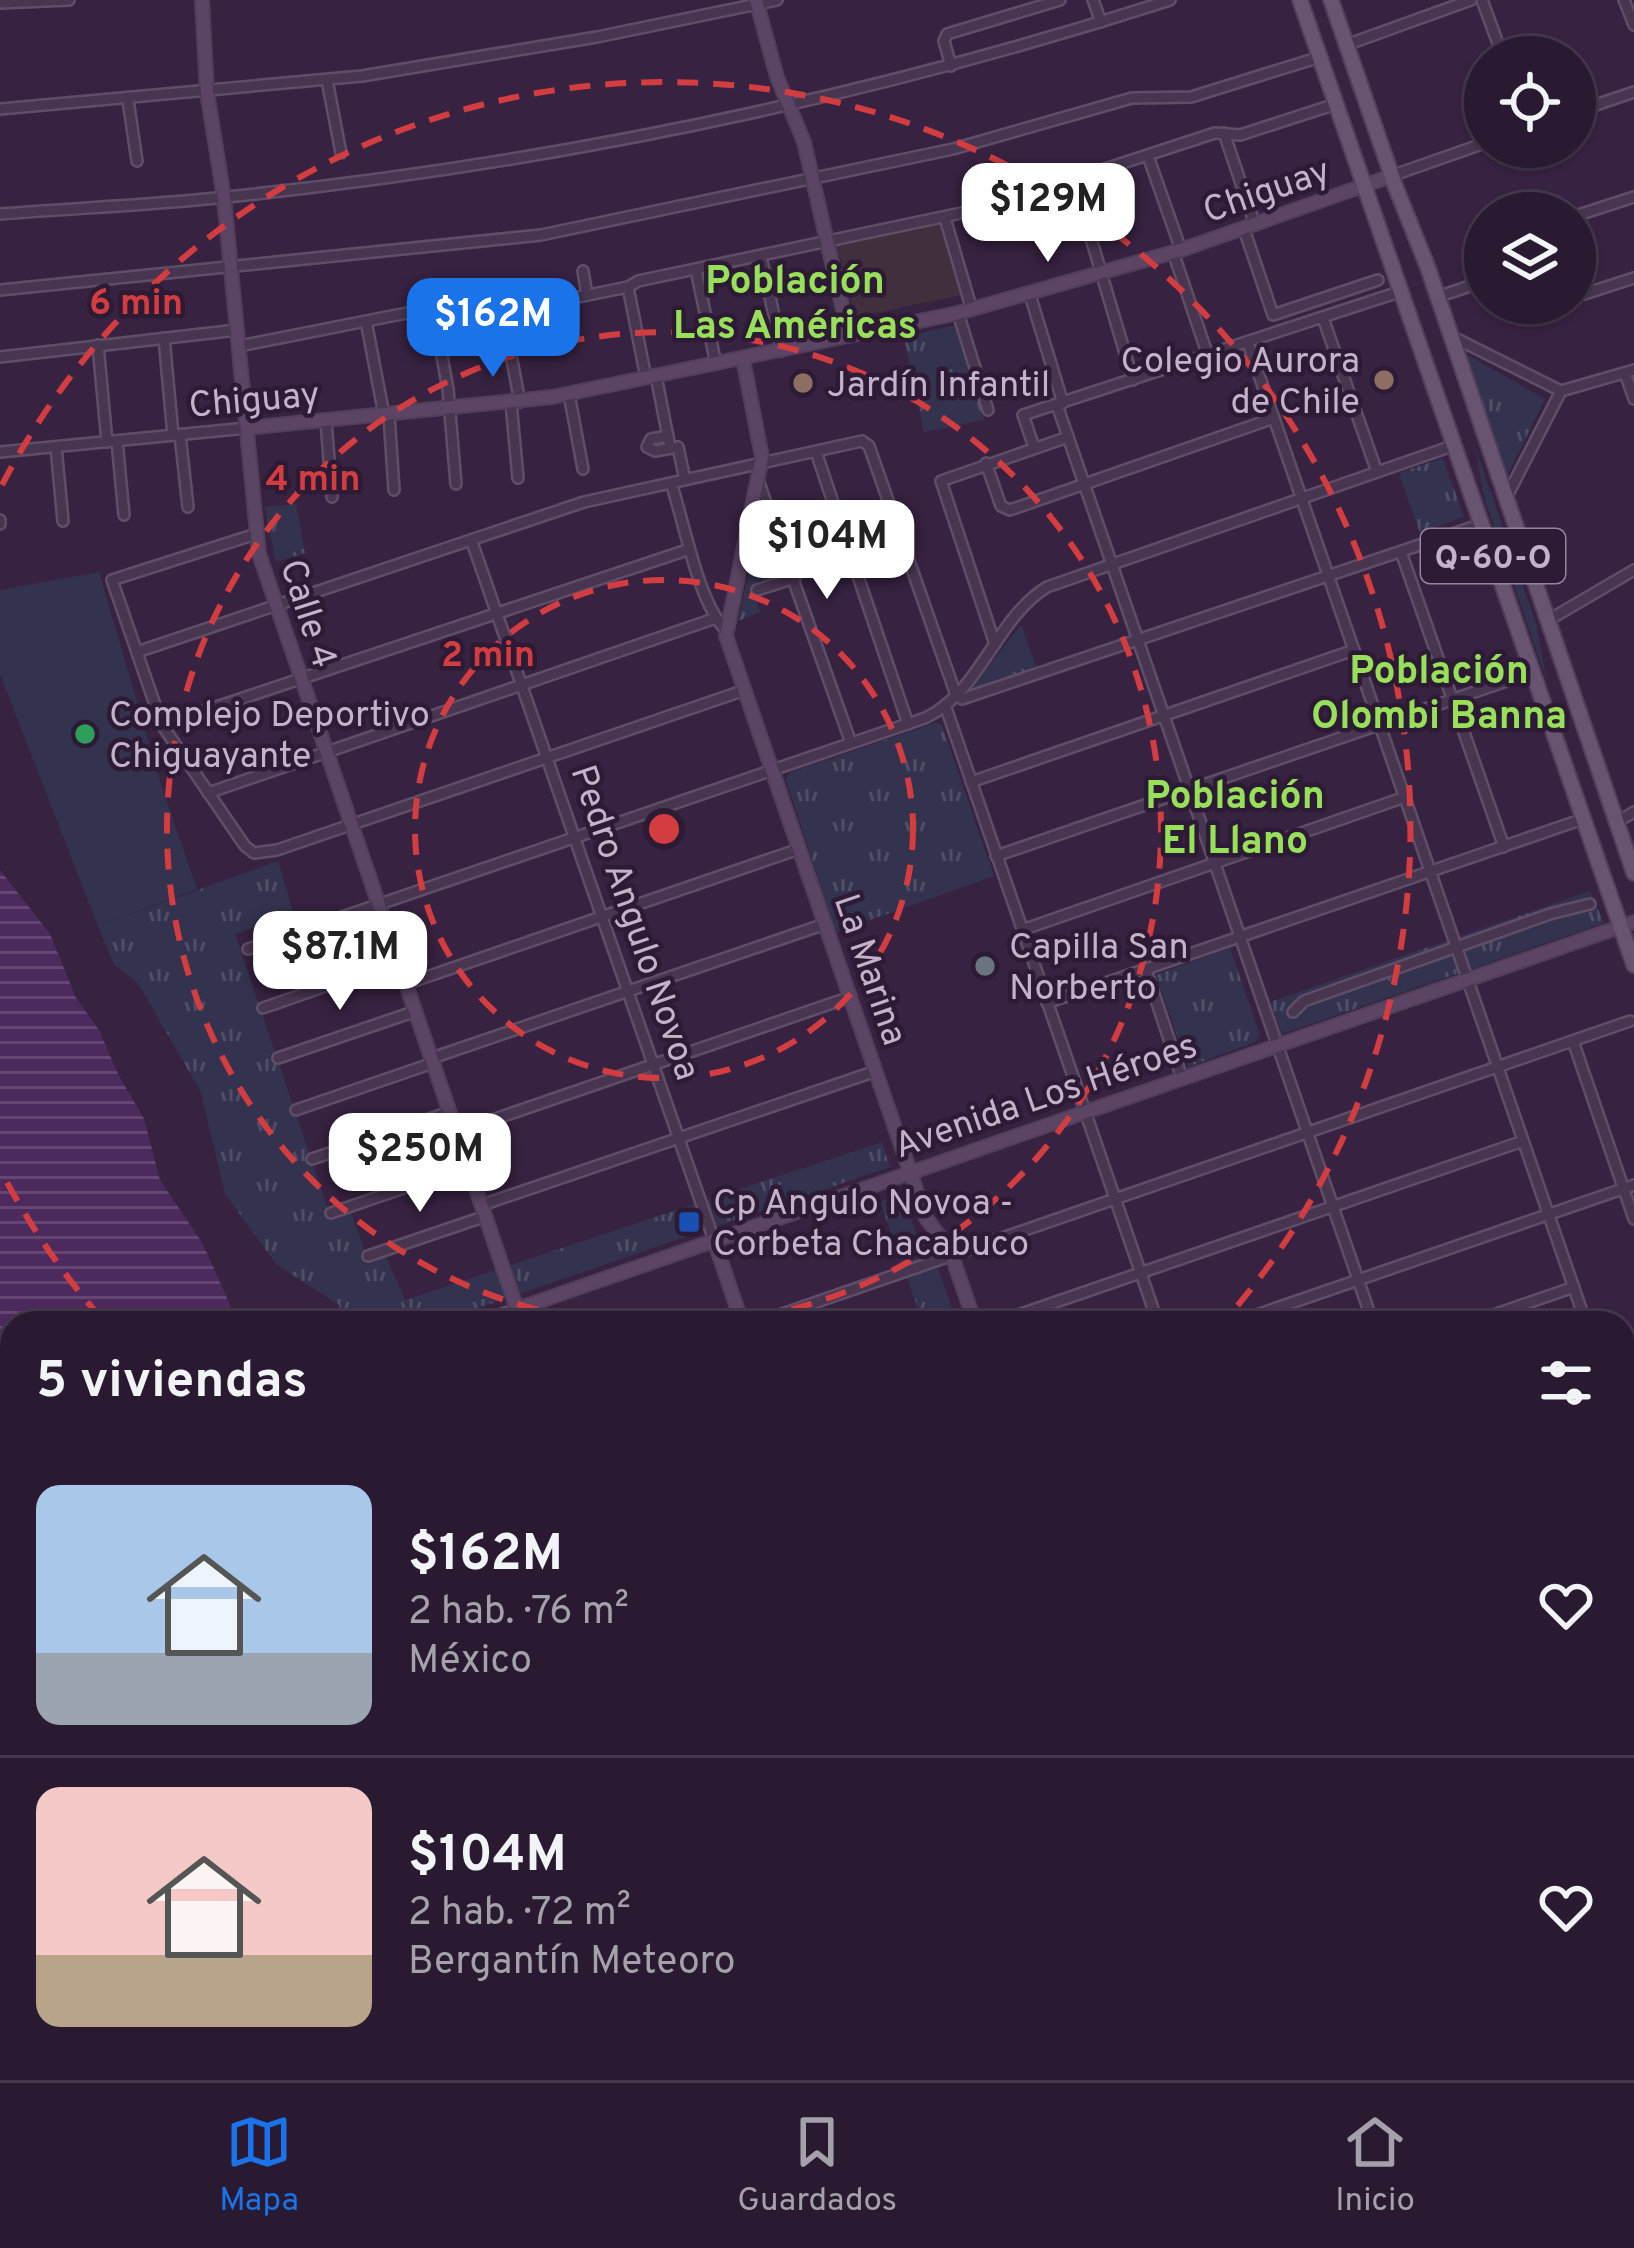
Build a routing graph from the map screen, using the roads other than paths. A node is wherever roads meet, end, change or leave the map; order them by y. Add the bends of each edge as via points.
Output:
1 (69, 0) edge
2 (202, 0) edge
3 (778, 0) edge
4 (1060, 0) edge
5 (1094, 0) edge
6 (1170, 0) edge
7 (1300, 0) edge
8 (1331, 0) edge
9 (1471, 0) edge
10 (1482, 0) edge
11 (1624, 0) edge
12 (0, 3) edge
13 (756, 3) edge
14 (1101, 22) junction
15 (1634, 25) edge
16 (1495, 36) edge
17 (1346, 45) junction
18 (1320, 57) junction
19 (951, 66) junction
20 (328, 80) junction
21 (207, 92) junction
22 (1634, 92) edge
23 (128, 100) junction
24 (1336, 104) junction
25 (1596, 105) edge
26 (790, 106) junction
27 (0, 110) edge
28 (1224, 133) junction
29 (1464, 150) edge
30 (341, 153) dead end
31 (1148, 156) junction
32 (137, 161) dead end
33 (1391, 176) junction
34 (813, 179) junction
35 (1074, 181) junction
36 (1365, 187) junction
37 (1634, 197) edge
38 (224, 198) junction
39 (1596, 209) edge
40 (0, 214) edge
41 (945, 218) junction
42 (1250, 227) junction
43 (827, 244) junction
44 (1177, 251) junction
45 (761, 257) junction
46 (231, 268) junction
47 (695, 269) junction
48 (583, 271) dead end
49 (1101, 275) junction
50 (1634, 278) edge
51 (1378, 280) dead end
52 (628, 287) junction
53 (1464, 288) edge
54 (0, 290) edge
55 (1596, 290) edge
56 (1402, 291) junction
57 (1030, 295) junction
58 (587, 296) junction
59 (1438, 297) junction
60 (508, 306) junction
61 (965, 311) junction
62 (434, 313) junction
63 (312, 314) dead end
64 (1323, 318) junction
65 (365, 321) junction
66 (237, 330) junction
67 (315, 331) junction
68 (849, 336) junction
69 (1450, 336) junction
70 (164, 338) junction
71 (1248, 343) junction
72 (98, 345) junction
73 (239, 346) junction
74 (782, 351) junction
75 (0, 356) edge
76 (1208, 356) junction
77 (743, 359) junction
78 (716, 364) junction
79 (1630, 371) edge
80 (651, 377) junction
81 (1133, 380) junction
82 (1561, 391) junction
83 (568, 394) junction
84 (1634, 399) edge
85 (515, 402) junction
86 (1060, 404) junction
87 (450, 409) junction
88 (988, 410) dead end
89 (386, 415) junction
90 (1274, 418) junction
91 (326, 421) junction
92 (247, 428) junction
93 (177, 435) junction
94 (668, 436) junction
95 (1068, 436) junction
96 (112, 441) junction
97 (1455, 445) junction
98 (56, 446) junction
99 (1034, 447) junction
100 (670, 448) junction
101 (0, 452) edge
102 (816, 452) junction
103 (986, 463) junction
104 (762, 464) junction
105 (583, 469) dead end
106 (1377, 472) junction
107 (518, 478) dead end
108 (758, 480) junction
109 (685, 481) junction
110 (671, 483) junction
111 (456, 484) dead end
112 (1084, 484) junction
113 (394, 490) dead end
114 (332, 497) dead end
115 (1302, 498) junction
116 (1505, 499) junction
117 (188, 507) dead end
118 (124, 515) dead end
119 (63, 521) dead end
120 (1482, 524) junction
121 (256, 535) junction
122 (472, 542) junction
123 (688, 550) junction
124 (1401, 552) junction
125 (1112, 564) junction
126 (1634, 570) edge
127 (795, 578) junction
128 (1329, 578) junction
129 (757, 590) dead end
130 (275, 605) junction
131 (498, 611) junction
132 (1547, 621) junction
133 (721, 623) junction
134 (1139, 642) junction
135 (995, 644) junction
136 (1354, 650) junction
137 (136, 652) junction
138 (1533, 672) junction
139 (300, 678) junction
140 (524, 684) junction
141 (745, 690) junction
142 (956, 695) junction
143 (1453, 699) junction
144 (945, 705) junction
145 (1164, 716) junction
146 (908, 724) junction
147 (1380, 724) junction
148 (162, 725) junction
149 (851, 743) junction
150 (326, 752) junction
151 (549, 757) junction
152 (772, 770) junction
153 (971, 782) junction
154 (1190, 789) junction
155 (208, 793) junction
156 (1405, 797) junction
157 (1634, 812) edge
158 (1583, 819) junction
159 (1617, 822) junction
160 (351, 825) junction
161 (576, 837) junction
162 (1504, 847) junction
163 (799, 849) junction
164 (996, 856) junction
165 (1215, 863) junction
166 (1430, 872) junction
167 (1634, 873) edge
168 (379, 904) junction
169 (1590, 904) dead end
170 (603, 916) junction
171 (825, 924) junction
172 (1628, 924) edge
173 (1022, 930) junction
174 (1240, 937) junction
175 (1456, 946) junction
176 (248, 949) dead end
177 (398, 961) junction
178 (1634, 965) edge
179 (1146, 970) junction
180 (1468, 980) junction
181 (406, 984) junction
182 (629, 991) junction
183 (850, 997) junction
184 (1047, 1004) junction
185 (263, 1008) dead end
186 (416, 1011) junction
187 (1293, 1012) dead end
188 (1630, 1022) dead end
189 (1573, 1041) junction
190 (1278, 1046) junction
191 (278, 1058) dead end
192 (432, 1061) junction
193 (654, 1064) junction
194 (1498, 1067) junction
195 (876, 1071) junction
196 (1182, 1078) junction
197 (296, 1110) dead end
198 (450, 1112) junction
199 (1084, 1112) junction
200 (457, 1132) junction
201 (1308, 1133) junction
202 (679, 1138) junction
203 (1523, 1141) junction
204 (312, 1159) dead end
205 (468, 1166) junction
206 (910, 1172) junction
207 (1629, 1186) edge
208 (1115, 1199) junction
209 (1333, 1206) junction
210 (484, 1211) junction
211 (331, 1214) dead end
212 (1549, 1214) junction
213 (1634, 1219) edge
214 (714, 1240) junction
215 (368, 1256) dead end
216 (952, 1256) junction
217 (1140, 1273) junction
218 (1358, 1280) junction
219 (1574, 1287) junction
220 (518, 1311) edge
221 (533, 1311) edge
222 (738, 1311) edge
223 (792, 1311) edge
224 (971, 1311) edge
225 (1030, 1311) edge
226 (1154, 1311) edge
227 (1268, 1311) edge
228 (1369, 1311) edge
229 (1505, 1311) edge
230 (1582, 1311) edge

1 - 12 street
2 - 21 street, Calle 4
3 - 13 street
4 - 19 street via 947,34
5 - 14 street
6 - 14 street
7 - 18 main road, Q-60-O
8 - 17 main road, Q-60-O
9 - 17 street
10 - 16 street
11 - 15 street
13 - 20 street
13 - 26 street
14 - 19 street
17 - 33 main road, Q-60-O
18 - 24 main road, Q-60-O
18 - 34 street via 1191,97 1132,98
19 - 26 street
20 - 21 street
20 - 30 street
21 - 23 street
21 - 38 street, Calle 4
22 - 25 street
23 - 27 street
23 - 32 street
24 - 28 street
24 - 36 main road, Q-60-O
26 - 34 street
26 - 38 street via 480,165
28 - 31 street
28 - 42 street
29 - 33 street, Chiguay
31 - 35 street
31 - 44 street
33 - 36 street, Chiguay
33 - 59 main road, Q-60-O
34 - 43 street
34 - 46 street via 519,239
35 - 41 street
35 - 49 street
36 - 42 street, Chiguay
36 - 56 main road, Q-60-O
37 - 39 street
38 - 40 street
38 - 46 street, Calle 4
41 - 43 street
41 - 61 street
42 - 44 street, Chiguay
42 - 51 street via 1273,315
43 - 45 street
43 - 68 street
44 - 49 street, Chiguay
44 - 76 street
45 - 47 street
45 - 74 street
46 - 54 street
46 - 66 street, Calle 4
47 - 52 street
47 - 78 street
48 - 58 street
49 - 57 street, Chiguay
49 - 81 street
50 - 55 street
52 - 58 street
52 - 80 street
53 - 59 street
56 - 64 street
56 - 97 main road, Q-60-O
57 - 61 street, Chiguay
57 - 86 street
58 - 60 street
59 - 69 main road, Q-60-O
60 - 62 street
60 - 85 street
61 - 68 street, Chiguay
61 - 88 street
62 - 65 street
62 - 87 street
63 - 67 street
64 - 71 street
64 - 106 street
65 - 67 street
65 - 89 street
66 - 70 street
66 - 73 street, Calle 4
67 - 73 street
68 - 74 street, Chiguay
69 - 82 street
69 - 116 main road, Q-60-O
70 - 72 street
70 - 93 street
71 - 76 street
71 - 90 street
72 - 75 street
72 - 96 street
73 - 92 street, Calle 4
74 - 77 street, Chiguay
76 - 81 street
77 - 78 street, Chiguay
77 - 104 street
78 - 80 street, Chiguay
79 - 82 street
79 - 84 street
80 - 83 street, Chiguay
80 - 94 street
81 - 86 street
82 - 116 street
83 - 85 street, Chiguay
83 - 105 street
85 - 87 street, Chiguay
85 - 107 street
86 - 95 street
86 - 99 street via 1023,415
87 - 89 street, Chiguay
87 - 111 street
89 - 91 street, Chiguay
89 - 113 street
90 - 112 street
90 - 115 street
91 - 92 street, Chiguay
91 - 114 street
92 - 93 street, Chiguay
92 - 121 street, Calle 4
93 - 96 street, Chiguay
93 - 117 street
94 - 100 street
94 - 100 street via 647,446
95 - 99 street
95 - 112 street
96 - 98 street, Chiguay
96 - 118 street
97 - 106 street
97 - 120 main road, Q-60-O
98 - 101 street, Chiguay
98 - 119 street
99 - 103 street
100 - 109 street via 678,447
102 - 104 street
102 - 142 street via 866,442
102 - 146 street
103 - 112 street via 1007,510
103 - 135 street via 942,479
104 - 108 street
104 - 109 street
106 - 115 street
108 - 127 street
108 - 133 street
109 - 110 street
110 - 122 street via 584,502
110 - 123 street, La Marina
112 - 125 street
115 - 125 street
115 - 128 street
116 - 132 main road, Q-60-O
120 - 124 street
120 - 138 main road, Q-60-O
121 - 130 street, Calle 4
121 - 137 street via 112,580
122 - 130 street
122 - 131 street, Pedro Angulo Novoa
123 - 131 street
123 - 133 street, La Marina
124 - 128 street
124 - 143 street
125 - 134 street
125 - 135 street via 1036,594
126 - 132 street
127 - 129 street
127 - 149 street
128 - 134 street
128 - 136 street
130 - 137 street
130 - 139 street, Calle 4
131 - 139 street
131 - 140 street, Pedro Angulo Novoa
132 - 159 main road, Q-60-O
133 - 140 street
133 - 141 street, La Marina
134 - 142 street via 971,698
134 - 145 street
135 - 142 street
136 - 145 street
136 - 147 street
137 - 148 street
138 - 143 street
138 - 158 main road, Q-60-O
139 - 148 street
139 - 150 street, Calle 4
140 - 150 street
140 - 151 street, Pedro Angulo Novoa
141 - 151 street
141 - 152 street, La Marina
142 - 144 street
143 - 147 street
143 - 162 street
144 - 146 street
144 - 153 street
145 - 153 street
145 - 154 street
146 - 149 street
147 - 154 street
147 - 156 street
148 - 155 street
149 - 152 street
150 - 155 street
150 - 160 street, Calle 4
151 - 160 street
151 - 161 street, Pedro Angulo Novoa
152 - 161 street
152 - 163 street, La Marina
153 - 164 street
154 - 164 street
154 - 165 street
155 - 160 street via 259,854
156 - 165 street
156 - 166 street
157 - 159 street
158 - 162 street
158 - 172 main road, Q-60-O
159 - 167 main road, Q-60-O
160 - 168 street, Calle 4
161 - 168 street
161 - 170 street, Pedro Angulo Novoa
162 - 166 street
163 - 170 street
163 - 171 street, La Marina
164 - 173 street
165 - 173 street
165 - 174 street
166 - 174 street
166 - 175 street
168 - 176 street
168 - 177 street, Calle 4
169 - 175 street
170 - 181 street
170 - 182 street, Pedro Angulo Novoa
171 - 182 street
171 - 183 street, La Marina
172 - 178 main road, Q-60-O
172 - 180 street, Avenida Los Héroes
173 - 184 street
174 - 179 street
174 - 190 street
175 - 180 street
175 - 187 street via 1304,1001
177 - 181 street, Calle 4
177 - 185 street
179 - 184 street
179 - 196 street
180 - 190 street, Avenida Los Héroes
180 - 194 street
181 - 186 street, Calle 4
182 - 192 street
182 - 193 street, Pedro Angulo Novoa
183 - 193 street
183 - 195 street, La Marina
184 - 199 street
186 - 191 street
186 - 192 street, Calle 4
188 - 189 street
189 - 194 street
189 - 207 street
190 - 196 street, Avenida Los Héroes
190 - 201 street
192 - 197 street
192 - 198 street, Calle 4
193 - 200 street
193 - 202 street, Pedro Angulo Novoa
194 - 201 street
194 - 203 street
195 - 202 street
195 - 206 street, La Marina
196 - 199 street, Avenida Los Héroes
198 - 200 street, Calle 4
198 - 204 street
199 - 206 street, Avenida Los Héroes
199 - 208 street
200 - 205 street, Calle 4
201 - 208 street
201 - 209 street
202 - 210 street
202 - 214 street, Pedro Angulo Novoa
203 - 209 street
203 - 212 street
205 - 210 street, Calle 4
205 - 211 street
206 - 214 street, Avenida Los Héroes
206 - 216 street, La Marina
207 - 212 street
207 - 213 street
208 - 216 street
208 - 217 street
209 - 217 street
209 - 218 street
210 - 215 street
210 - 220 street, Calle 4
212 - 218 street
212 - 219 street
214 - 221 street, Avenida Los Héroes
214 - 222 street, Pedro Angulo Novoa
216 - 223 street
216 - 224 street, La Marina
217 - 225 street
217 - 226 street
218 - 227 street
218 - 228 street
219 - 229 street
219 - 230 street

